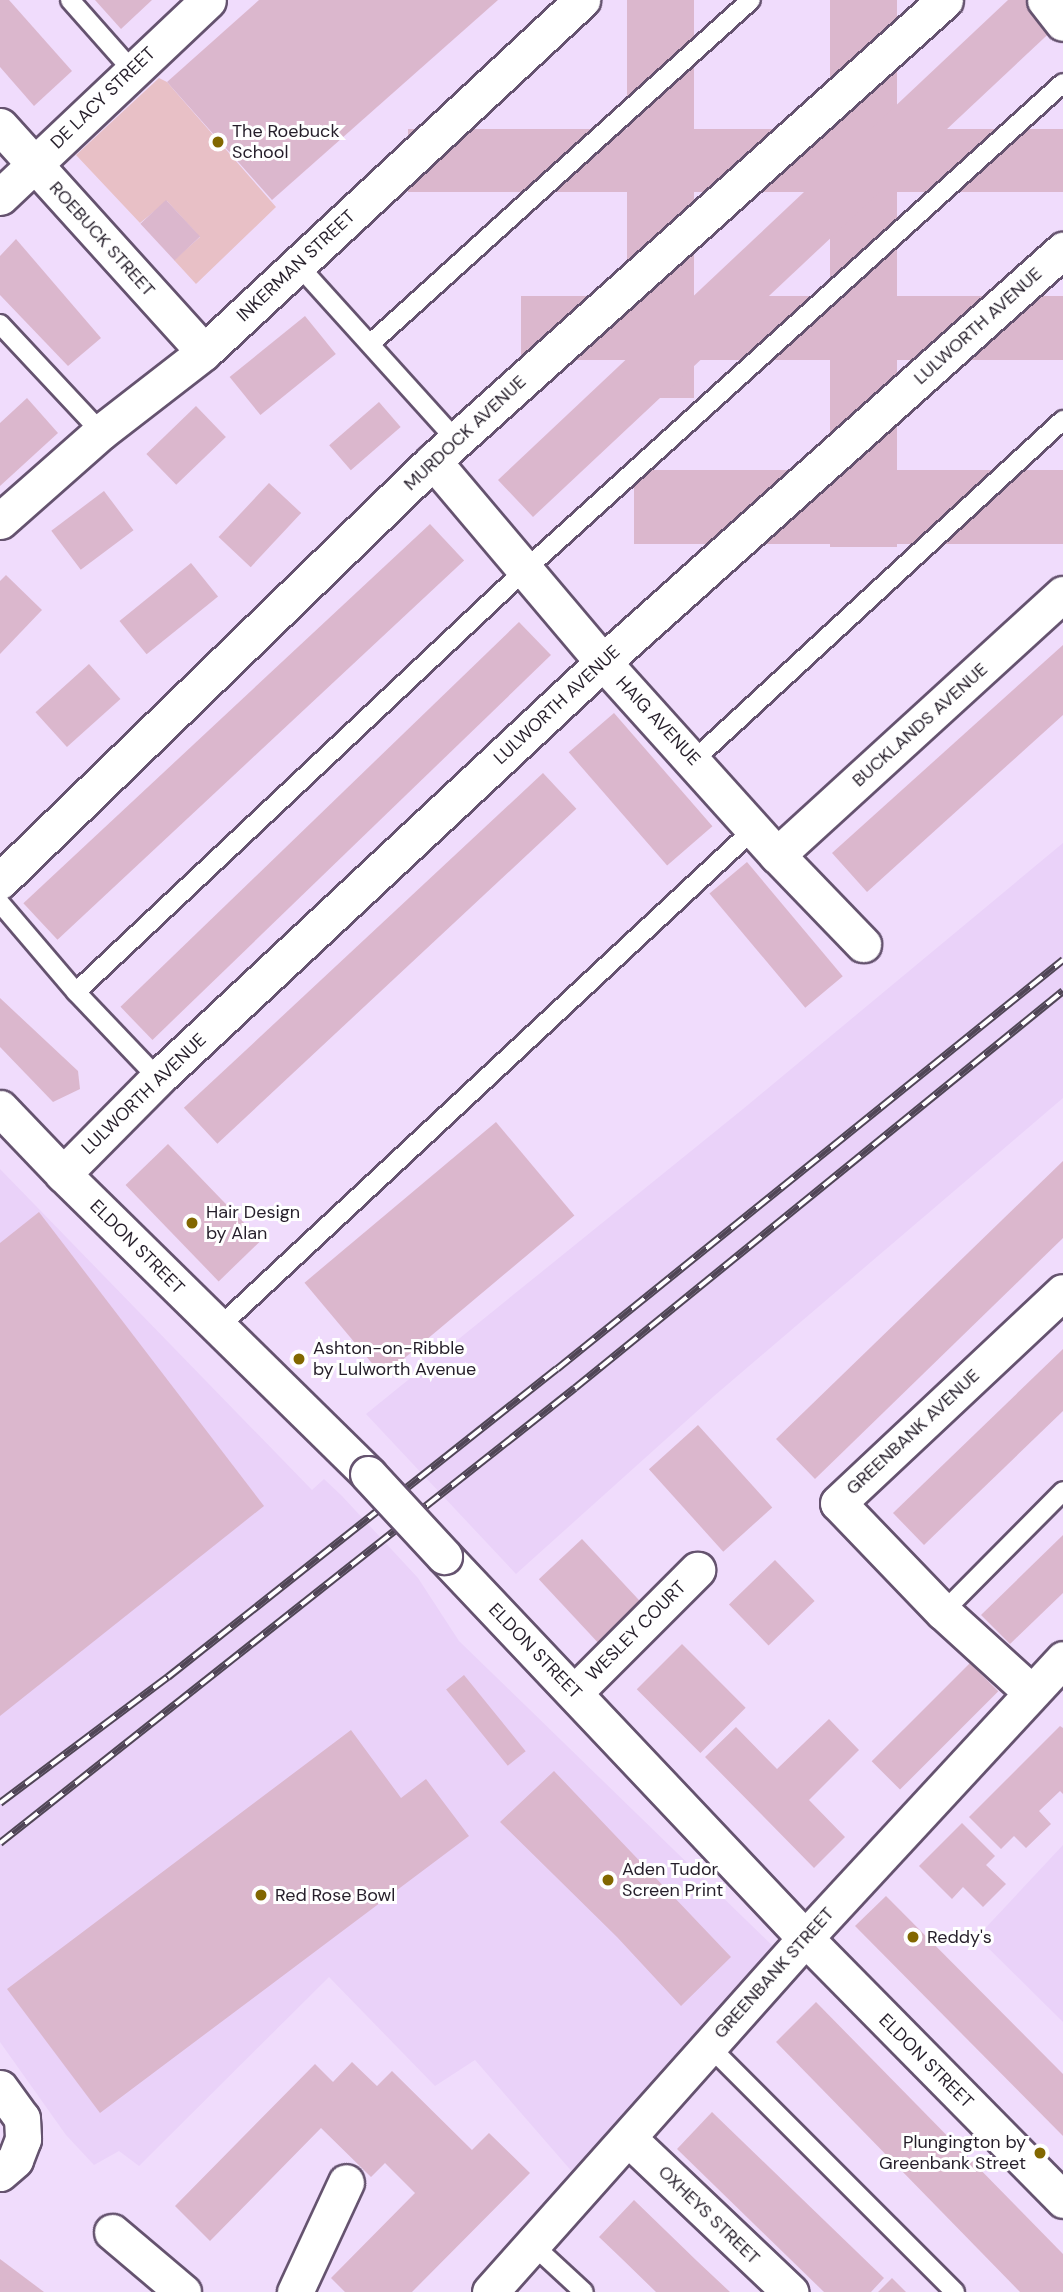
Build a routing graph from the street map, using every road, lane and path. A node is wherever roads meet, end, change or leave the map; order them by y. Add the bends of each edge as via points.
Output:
1 (70, 0) edge
2 (208, 0) edge
3 (582, 0) edge
4 (751, 0) edge
5 (945, 0) edge
6 (1045, 0) edge
7 (1063, 23) edge
8 (132, 70) junction
9 (1063, 83) edge
10 (0, 126) edge
11 (35, 164) junction
12 (0, 197) edge
13 (1063, 250) edge
14 (298, 265) junction
15 (3, 334) edge
16 (370, 344) junction
17 (204, 352) junction
18 (1063, 420) edge
19 (100, 432) junction
20 (444, 450) junction
21 (0, 521) edge
22 (527, 569) junction
23 (1063, 594) edge
24 (603, 662) junction
25 (694, 760) junction
26 (754, 828) junction
27 (777, 855) junction
28 (0, 881) edge
29 (0, 903) edge
30 (863, 944) dead end
31 (76, 992) junction
32 (158, 1077) junction
33 (0, 1108) edge
34 (62, 1174) junction
35 (1063, 1292) edge
36 (218, 1328) junction
37 (1063, 1491) edge
38 (697, 1570) dead end
39 (943, 1612) junction
40 (1052, 1675) edge
41 (575, 1692) junction
42 (805, 1938) junction
43 (709, 2046) junction
44 (0, 2088) edge
45 (628, 2138) junction
46 (0, 2173) edge
47 (346, 2182) dead end
48 (1063, 2200) edge
49 (112, 2232) dead end
50 (533, 2245) junction
51 (183, 2292) edge
52 (295, 2292) edge
53 (491, 2292) edge
54 (584, 2292) edge
55 (790, 2292) edge
56 (955, 2292) edge

1 - 8 lane
2 - 8 street, DE LACY STREET
3 - 14 street, INKERMAN STREET
4 - 16 lane
5 - 20 street, MURDOCK AVENUE
6 - 7 street
8 - 11 street, DE LACY STREET
9 - 22 lane
10 - 11 street, ROEBUCK STREET
11 - 12 street, DE LACY STREET
11 - 17 street, ROEBUCK STREET
13 - 24 street, LULWORTH AVENUE
14 - 16 lane
14 - 17 street, INKERMAN STREET
15 - 19 lane
16 - 20 lane
17 - 19 street, INKERMAN STREET
18 - 25 lane
19 - 21 street, INKERMAN STREET
20 - 22 street, HAIG AVENUE
20 - 28 street, MURDOCK AVENUE
22 - 24 street, HAIG AVENUE
22 - 31 lane
23 - 27 street, BUCKLANDS AVENUE
24 - 25 street, HAIG AVENUE
24 - 32 street, LULWORTH AVENUE
25 - 26 street, HAIG AVENUE
26 - 27 street, HAIG AVENUE
26 - 36 lane
27 - 30 street, HAIG AVENUE
29 - 31 lane
31 - 32 lane
32 - 34 street, LULWORTH AVENUE
33 - 34 street, ELDON STREET
34 - 36 street, ELDON STREET
35 - 39 street, GREENBANK AVENUE via 838,1503
36 - 41 street, ELDON STREET, bridge via 368,1474
37 - 39 lane
38 - 41 street, WESLEY COURT
39 - 40 street, GREENBANK AVENUE
40 - 42 street, GREENBANK STREET
41 - 42 street, ELDON STREET
42 - 43 street, GREENBANK STREET
42 - 48 street, ELDON STREET
43 - 45 street, GREENBANK STREET
43 - 56 lane
44 - 46 street via 22,2119 23,2138 15,2160
45 - 50 street, GREENBANK STREET
45 - 55 street, OXHEYS STREET
47 - 52 street
49 - 51 street
50 - 53 street, GREENBANK STREET
50 - 54 lane

